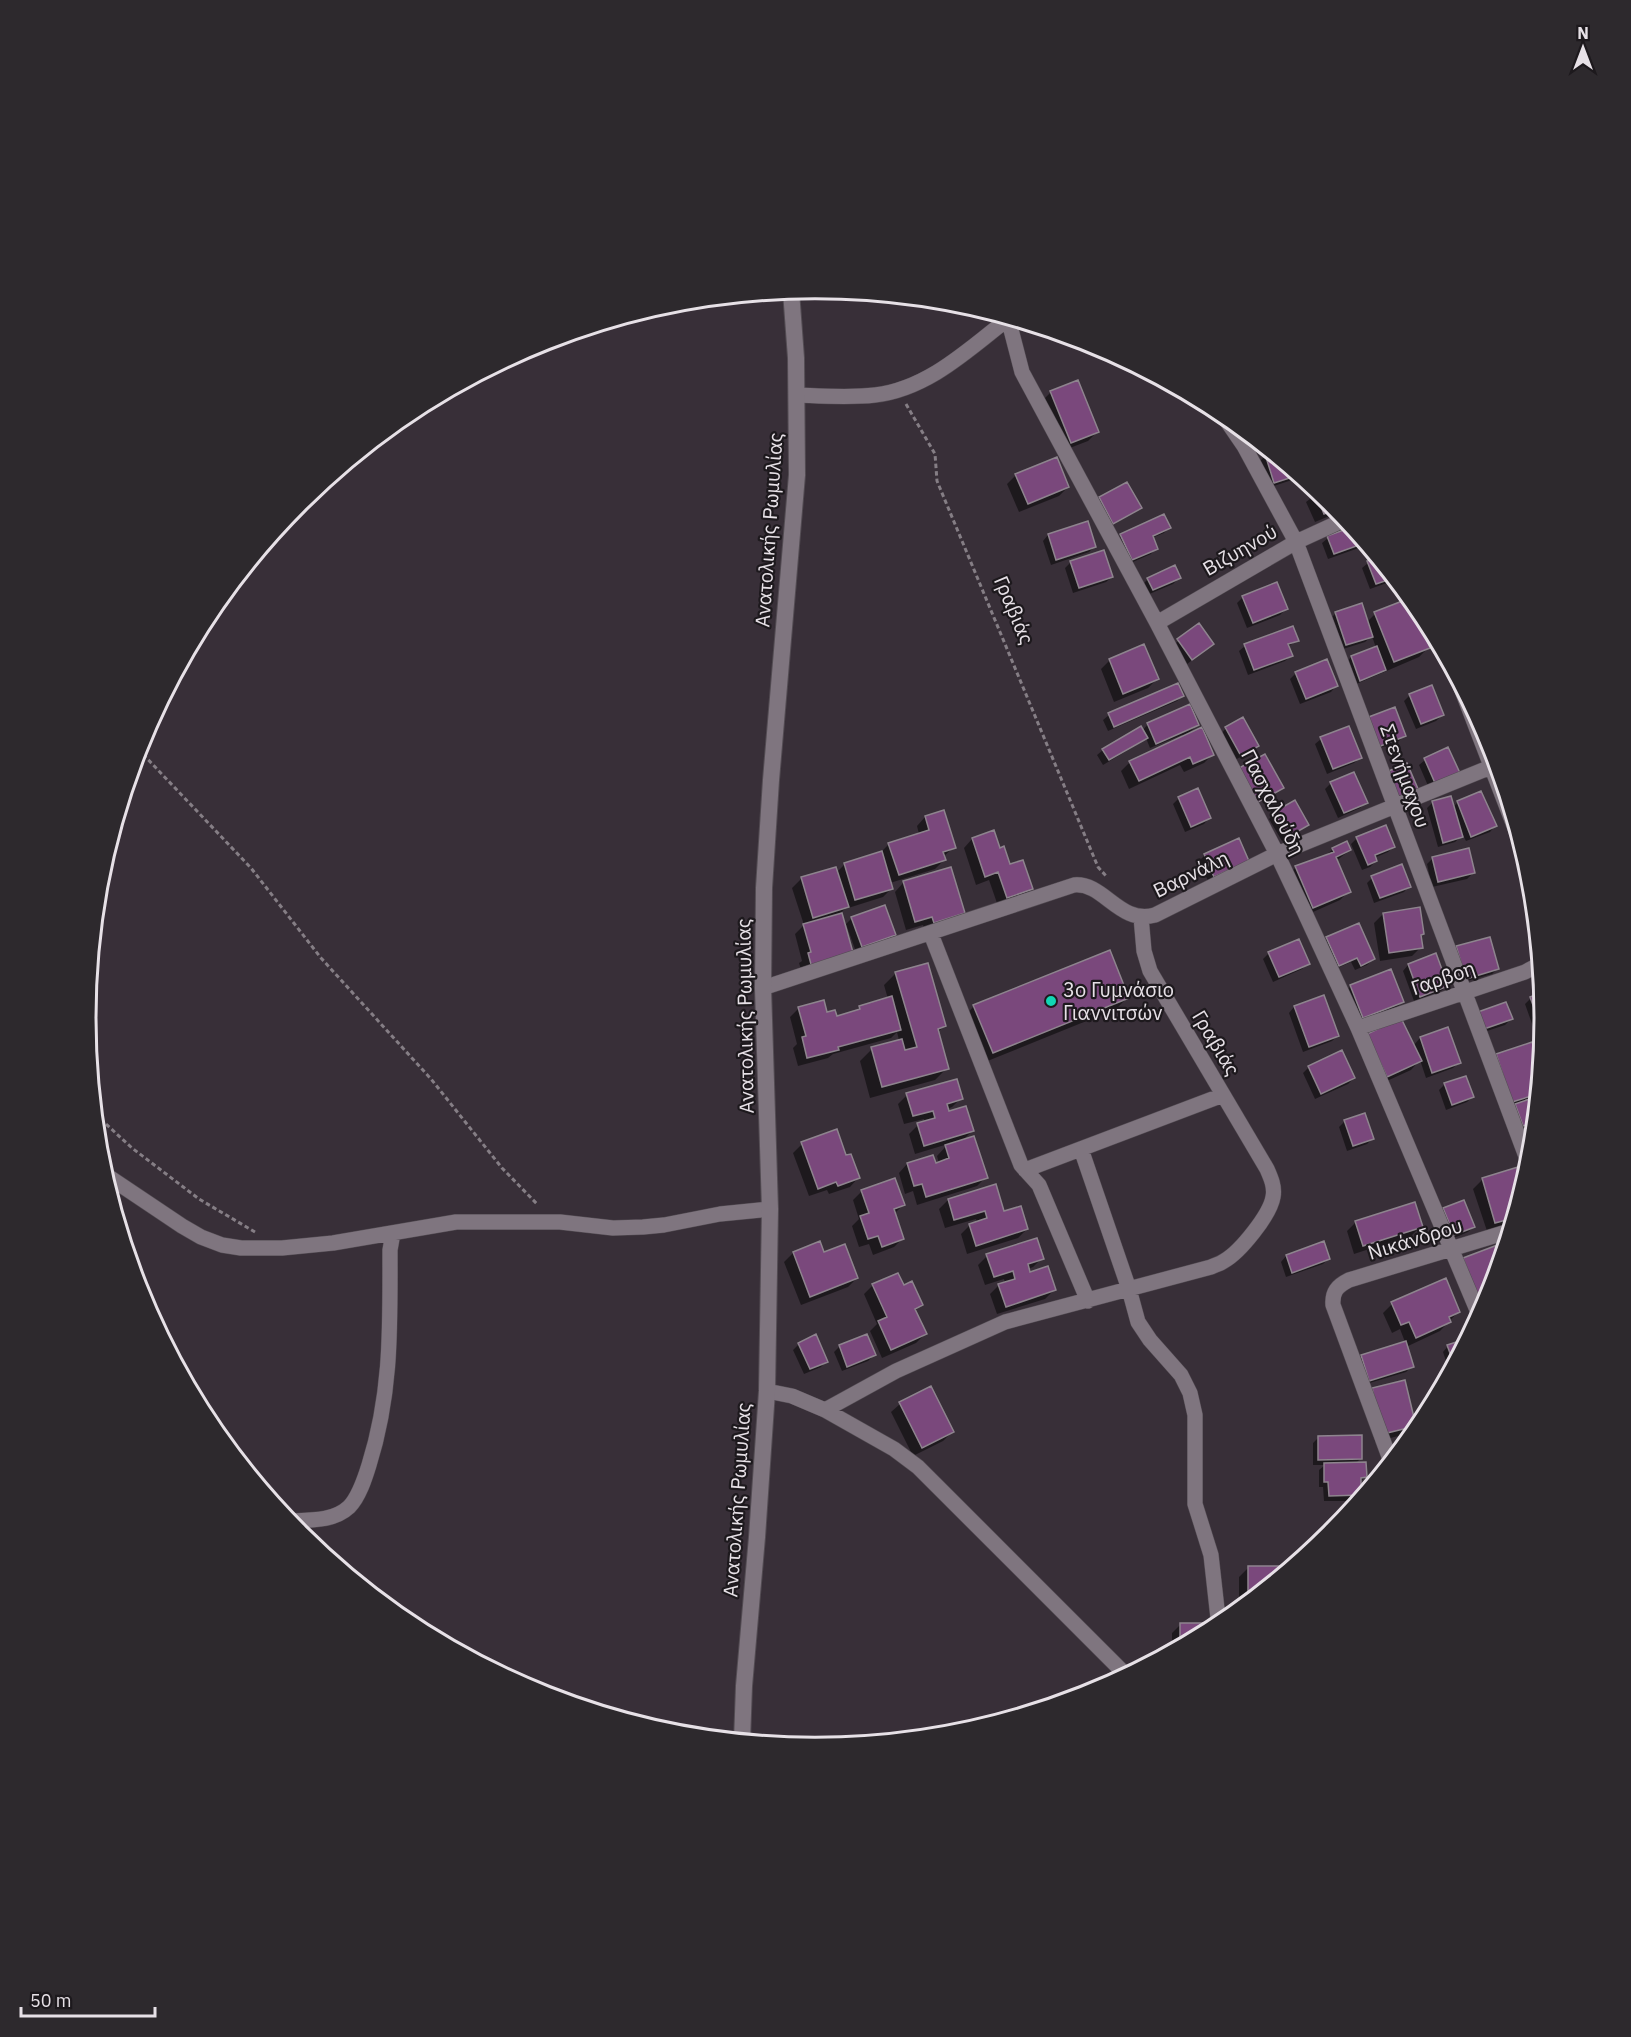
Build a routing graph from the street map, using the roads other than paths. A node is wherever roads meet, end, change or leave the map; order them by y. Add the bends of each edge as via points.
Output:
1 (792, 300) edge
2 (1001, 324) edge
3 (1010, 326) edge
4 (797, 395) junction
5 (1237, 436) edge
6 (1337, 523) edge
7 (1296, 542) junction
8 (1157, 622) junction
9 (1490, 768) edge
10 (1394, 807) junction
11 (1278, 854) junction
12 (1141, 917) junction
13 (931, 934) junction
14 (1533, 968) edge
15 (763, 988) junction
16 (1464, 993) junction
17 (1358, 1028) junction
18 (1223, 1095) junction
19 (1523, 1148) edge
20 (1081, 1149) junction
21 (1025, 1170) junction
22 (115, 1181) edge
23 (770, 1209) junction
24 (393, 1233) junction
25 (1502, 1234) edge
26 (1452, 1249) junction
27 (1129, 1289) junction
28 (1088, 1302) junction
29 (1475, 1305) edge
30 (767, 1391) junction
31 (825, 1410) junction
32 (1388, 1454) edge
33 (301, 1520) edge
34 (1218, 1615) edge
35 (1121, 1670) edge
36 (742, 1734) edge

1 - 4 street, Ανατολικής Ρωμυλίας
2 - 4 street via 941,369 898,390 877,395
3 - 8 street, Πασχαλούδη via 1022,372
4 - 15 street, Ανατολικής Ρωμυλίας via 797,475 764,888
5 - 7 street, Στενήμαχου
6 - 7 street, Βιζυηνού
7 - 8 street, Βιζυηνού
7 - 10 street, Στενήμαχου
8 - 11 street, Πασχαλούδη
9 - 10 street, Βαρνάλη
10 - 11 street, Βαρνάλη
10 - 16 street, Στενήμαχου
11 - 12 street, Βαρνάλη via 1155,915
11 - 17 street, Πασχαλούδη
12 - 13 street, Βαρνάλη via 1081,885
12 - 18 street, Γραβιάς via 1150,971
13 - 15 street, Βαρνάλη
13 - 21 street
14 - 16 street, Γαρβοη
15 - 23 street, Ανατολικής Ρωμυλίας
16 - 17 street, Γαρβοη
16 - 19 street, Στενήμαχου
17 - 26 street, Πασχαλούδη
18 - 20 street
18 - 27 street, Γραβιάς via 1273,1183 1271,1207 1224,1261
20 - 21 street
20 - 27 street
21 - 28 street via 1039,1185
22 - 24 street via 182,1226 222,1245 282,1248
23 - 24 street via 664,1226 456,1222
23 - 30 street, Ανατολικής Ρωμυλίας
24 - 33 street via 388,1378 366,1475 350,1506 335,1516
25 - 26 street, Νικάνδρου
26 - 29 street, Πασχαλούδη
26 - 32 street, Νικάνδρου via 1349,1281 1334,1292 1334,1305
27 - 28 street, Γραβιάς
27 - 34 street via 1143,1331 1181,1375 1192,1401 1195,1504 1211,1555
28 - 31 street, Γραβιάς via 987,1329 896,1371
30 - 31 street via 792,1395
30 - 36 street, Ανατολικής Ρωμυλίας
31 - 35 street via 918,1467

